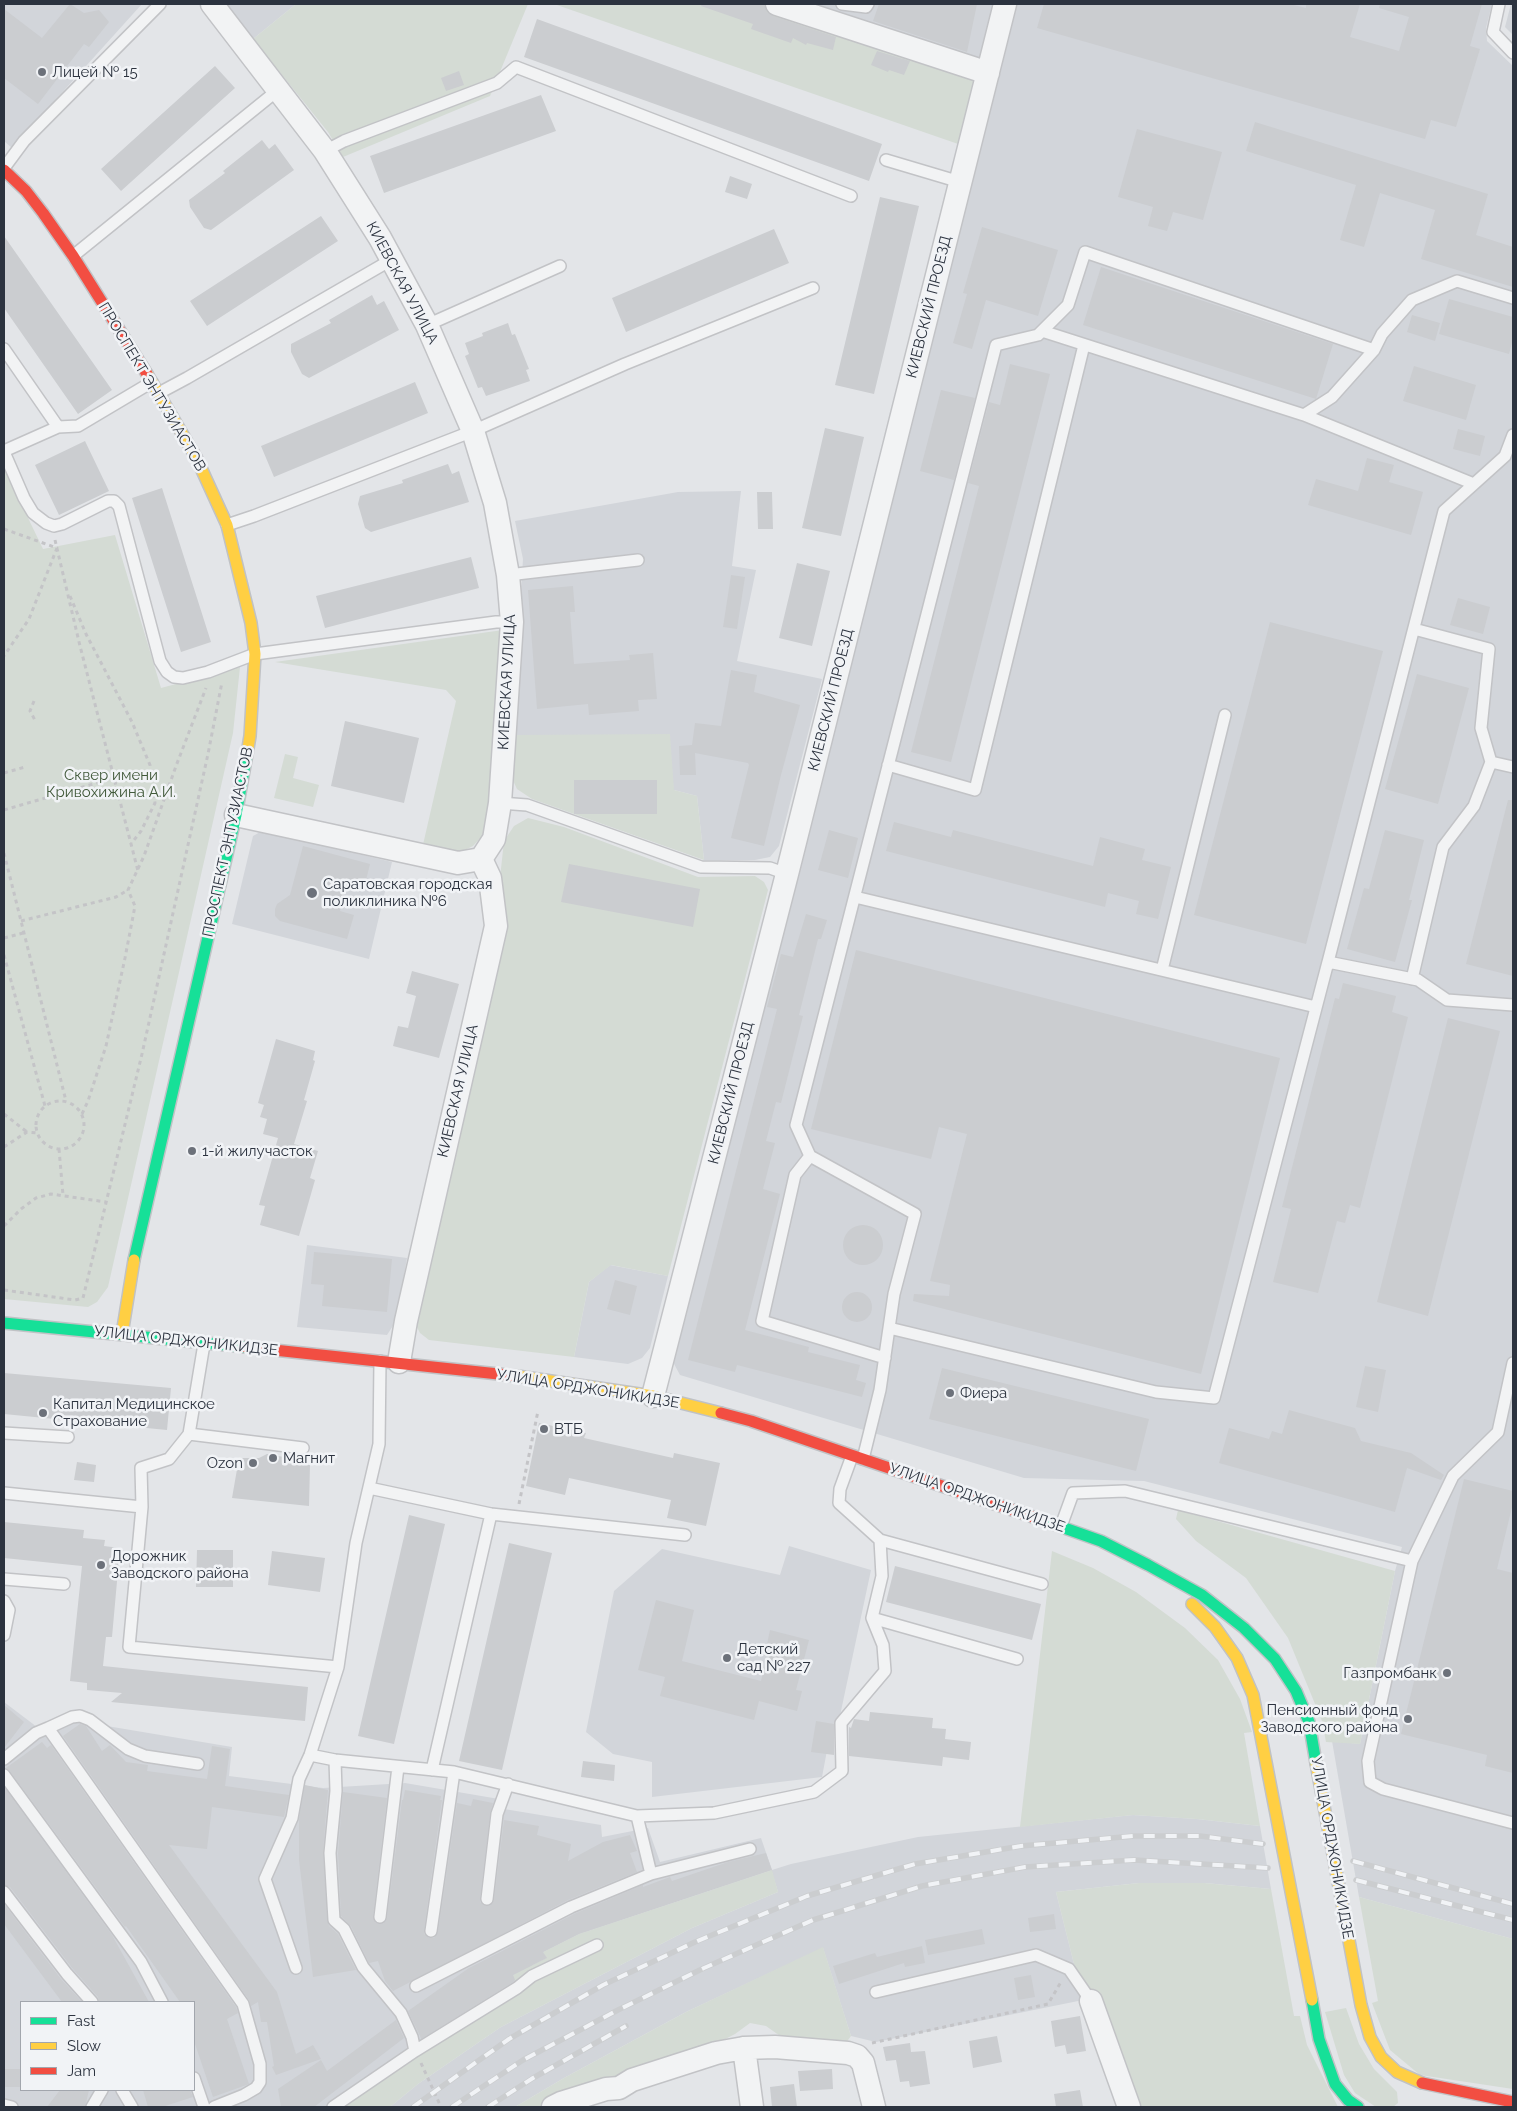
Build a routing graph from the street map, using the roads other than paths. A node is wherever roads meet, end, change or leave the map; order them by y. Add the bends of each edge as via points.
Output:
1 (160, 4) edge
2 (212, 4) edge
3 (777, 4) edge
4 (868, 4) edge
5 (1005, 4) edge
6 (1499, 4) edge
7 (839, 10) edge
8 (1513, 53) edge
9 (988, 73) junction
10 (278, 90) junction
11 (325, 151) junction
12 (886, 160) dead end
13 (4, 169) edge
14 (960, 182) junction
15 (851, 196) dead end
16 (73, 256) junction
17 (391, 260) junction
18 (560, 266) dead end
19 (813, 288) dead end
20 (1513, 298) edge
21 (427, 325) junction
22 (1042, 331) junction
23 (1084, 345) junction
24 (4, 349) edge
25 (1374, 350) junction
26 (152, 382) junction
27 (159, 393) junction
28 (1304, 415) junction
29 (58, 427) junction
30 (473, 431) junction
31 (1513, 435) edge
32 (4, 452) edge
33 (1474, 484) junction
34 (227, 525) junction
35 (638, 560) dead end
36 (508, 575) junction
37 (512, 622) junction
38 (1414, 629) junction
39 (255, 654) junction
40 (1225, 715) dead end
41 (1491, 762) junction
42 (888, 765) junction
43 (1513, 767) edge
44 (500, 803) junction
45 (236, 815) junction
46 (482, 859) junction
47 (787, 874) junction
48 (855, 897) junction
49 (1328, 962) junction
50 (1162, 970) junction
51 (1412, 979) junction
52 (1513, 1005) edge
53 (1316, 1007) junction
54 (810, 1156) junction
55 (4, 1323) edge
56 (889, 1328) junction
57 (122, 1334) junction
58 (204, 1344) junction
59 (885, 1358) junction
60 (390, 1362) junction
61 (1513, 1363) edge
62 (653, 1396) junction
63 (4, 1433) edge
64 (190, 1434) junction
65 (68, 1437) dead end
66 (303, 1448) dead end
67 (858, 1457) junction
68 (369, 1488) junction
69 (4, 1493) edge
70 (142, 1507) junction
71 (491, 1514) junction
72 (1062, 1526) junction
73 (685, 1535) dead end
74 (880, 1540) junction
75 (1412, 1561) junction
76 (1148, 1565) junction
77 (4, 1578) edge
78 (64, 1584) dead end
79 (1042, 1584) dead end
80 (4, 1601) edge
81 (872, 1618) junction
82 (4, 1635) edge
83 (1017, 1659) dead end
84 (338, 1666) junction
85 (48, 1728) junction
86 (310, 1755) junction
87 (4, 1759) edge
88 (335, 1760) junction
89 (198, 1764) dead end
90 (398, 1767) junction
91 (432, 1770) junction
92 (454, 1772) junction
93 (4, 1775) edge
94 (508, 1784) junction
95 (637, 1816) junction
96 (1513, 1823) edge
97 (750, 1849) dead end
98 (651, 1874) junction
99 (4, 1892) edge
100 (487, 1899) dead end
101 (380, 1917) dead end
102 (431, 1931) dead end
103 (597, 1945) dead end
104 (296, 1968) dead end
105 (416, 1986) dead end
106 (876, 1992) dead end
107 (91, 2001) edge
108 (161, 2001) edge
109 (1091, 2001) joint
110 (744, 2048) junction
111 (415, 2051) junction
112 (195, 2081) edge
113 (101, 2091) edge
114 (123, 2091) edge
115 (620, 2098) edge
116 (1513, 2102) edge
117 (4, 2105) edge
118 (12, 2107) edge
119 (92, 2107) edge
120 (132, 2107) edge
121 (204, 2107) edge
122 (214, 2107) edge
123 (332, 2107) edge
124 (553, 2107) edge
125 (752, 2107) edge
126 (874, 2107) edge
127 (1129, 2107) edge
128 (1358, 2107) edge

1 - 13 lane via 24,141
2 - 10 street, КИЕВСКАЯ УЛИЦА
3 - 7 street
4 - 7 lane via 866,7
5 - 9 street, КИЕВСКИЙ ПРОЕЗД
6 - 8 lane via 1493,32
7 - 9 street
9 - 14 street, КИЕВСКИЙ ПРОЕЗД
10 - 11 street, КИЕВСКАЯ УЛИЦА
10 - 16 lane
11 - 15 lane via 496,83 516,67
11 - 17 street, КИЕВСКАЯ УЛИЦА
12 - 14 lane
13 - 16 main road, ПРОСПЕКТ ЭНТУЗИАСТОВ via 26,191
14 - 47 street, КИЕВСКИЙ ПРОЕЗД
16 - 26 main road, ПРОСПЕКТ ЭНТУЗИАСТОВ
17 - 21 street, КИЕВСКАЯ УЛИЦА
17 - 27 lane
18 - 21 lane
19 - 30 lane via 625,364
20 - 25 lane via 1457,281 1412,300 1382,334
21 - 30 street, КИЕВСКАЯ УЛИЦА
22 - 23 lane
22 - 25 lane via 1068,305 1085,252
22 - 42 lane via 1038,335 996,345
23 - 28 lane
23 - 42 lane via 975,790
24 - 29 lane
25 - 28 lane via 1332,397
26 - 27 main road, ПРОСПЕКТ ЭНТУЗИАСТОВ
26 - 29 lane via 78,426
27 - 34 main road, ПРОСПЕКТ ЭНТУЗИАСТОВ via 196,457
28 - 33 lane
29 - 32 lane
30 - 34 lane
30 - 36 street, КИЕВСКАЯ УЛИЦА via 496,503
31 - 33 lane via 1505,456
32 - 39 lane via 28,506 46,523 62,524 103,502 114,502 119,506 160,661 167,672 183,678
33 - 38 lane via 1444,511
34 - 39 main road, ПРОСПЕКТ ЭНТУЗИАСТОВ via 252,624
35 - 36 lane
36 - 37 street, КИЕВСКАЯ УЛИЦА
37 - 39 lane
37 - 44 street, КИЕВСКАЯ УЛИЦА
38 - 41 lane via 1489,649 1481,728
38 - 49 lane
39 - 45 main road, ПРОСПЕКТ ЭНТУЗИАСТОВ via 250,736
40 - 50 lane
41 - 43 lane
41 - 51 lane via 1474,806 1443,847
42 - 48 lane
44 - 46 street, КИЕВСКАЯ УЛИЦА via 494,839
44 - 47 lane via 528,805 701,867 770,868
45 - 46 street via 458,863
45 - 57 main road, ПРОСПЕКТ ЭНТУЗИАСТОВ via 160,1141 128,1289
46 - 60 street, КИЕВСКАЯ УЛИЦА via 490,878 496,926 406,1321
47 - 62 street, КИЕВСКИЙ ПРОЕЗД
48 - 50 lane
48 - 54 lane via 796,1125
49 - 51 lane
49 - 53 lane
50 - 53 lane
51 - 52 lane via 1447,1000
53 - 56 lane via 1214,1398 1156,1392
54 - 56 lane via 915,1214 894,1294
54 - 59 lane via 795,1174 762,1321
55 - 57 main road, УЛИЦА ОРДЖОНИКИДЗЕ
56 - 59 lane
57 - 58 main road, УЛИЦА ОРДЖОНИКИДЗЕ
58 - 60 main road, УЛИЦА ОРДЖОНИКИДЗЕ
58 - 64 lane
59 - 67 lane via 880,1390
60 - 62 main road, УЛИЦА ОРДЖОНИКИДЗЕ
60 - 68 lane via 379,1444
61 - 75 lane via 1498,1432 1453,1476
62 - 67 main road, УЛИЦА ОРДЖОНИКИДЗЕ via 751,1421
63 - 65 lane
64 - 66 lane
64 - 70 lane via 169,1459 141,1468
67 - 72 main road, УЛИЦА ОРДЖОНИКИДЗЕ
67 - 74 lane via 840,1489 839,1503
68 - 71 lane
68 - 84 lane via 356,1543
69 - 70 lane
70 - 84 lane via 129,1647
71 - 73 lane
71 - 91 lane
72 - 75 lane via 1073,1493 1125,1491
72 - 76 main road, УЛИЦА ОРДЖОНИКИДЗЕ
74 - 79 lane
74 - 81 lane via 882,1576
75 - 96 lane via 1368,1761 1370,1782 1382,1789
76 - 116 main road, УЛИЦА ОРДЖОНИКИДЗЕ via 1202,1596 1244,1628 1275,1659 1296,1691 1309,1722 1361,2005 1370,2037 1381,2057 1398,2072 1417,2082
76 - 128 main road, УЛИЦА ОРДЖОНИКИДЗЕ via 1215,1627 1237,1658 1253,1695 1319,2039 1335,2084
77 - 78 lane
80 - 82 lane via 9,1610
81 - 83 lane
81 - 95 lane via 884,1645 885,1671 841,1722 842,1771 814,1792 714,1813
84 - 86 lane
85 - 87 lane via 36,1733
85 - 89 lane via 80,1716 128,1749 145,1756
85 - 122 lane via 243,2004 260,2064 260,2082 244,2095
86 - 88 lane
86 - 104 lane via 299,1779 292,1818 264,1879
88 - 90 lane
88 - 111 lane via 336,1791 330,1852 334,1920 344,1930 363,1967 401,2013
90 - 91 lane
90 - 101 lane
91 - 92 lane
92 - 94 lane
92 - 102 lane
93 - 108 lane via 141,1962
94 - 95 lane
94 - 100 lane via 497,1814
95 - 98 lane
97 - 98 lane
98 - 105 lane via 571,1907
99 - 107 lane
103 - 111 lane via 532,1976
106 - 109 lane via 1036,1955 1069,1969
109 - 127 street
110 - 115 street via 632,2080
110 - 125 street
110 - 126 street via 775,2047 857,2056 863,2063
111 - 123 lane
112 - 121 lane
113 - 119 lane
114 - 120 lane
115 - 124 street via 606,2089
117 - 118 lane

